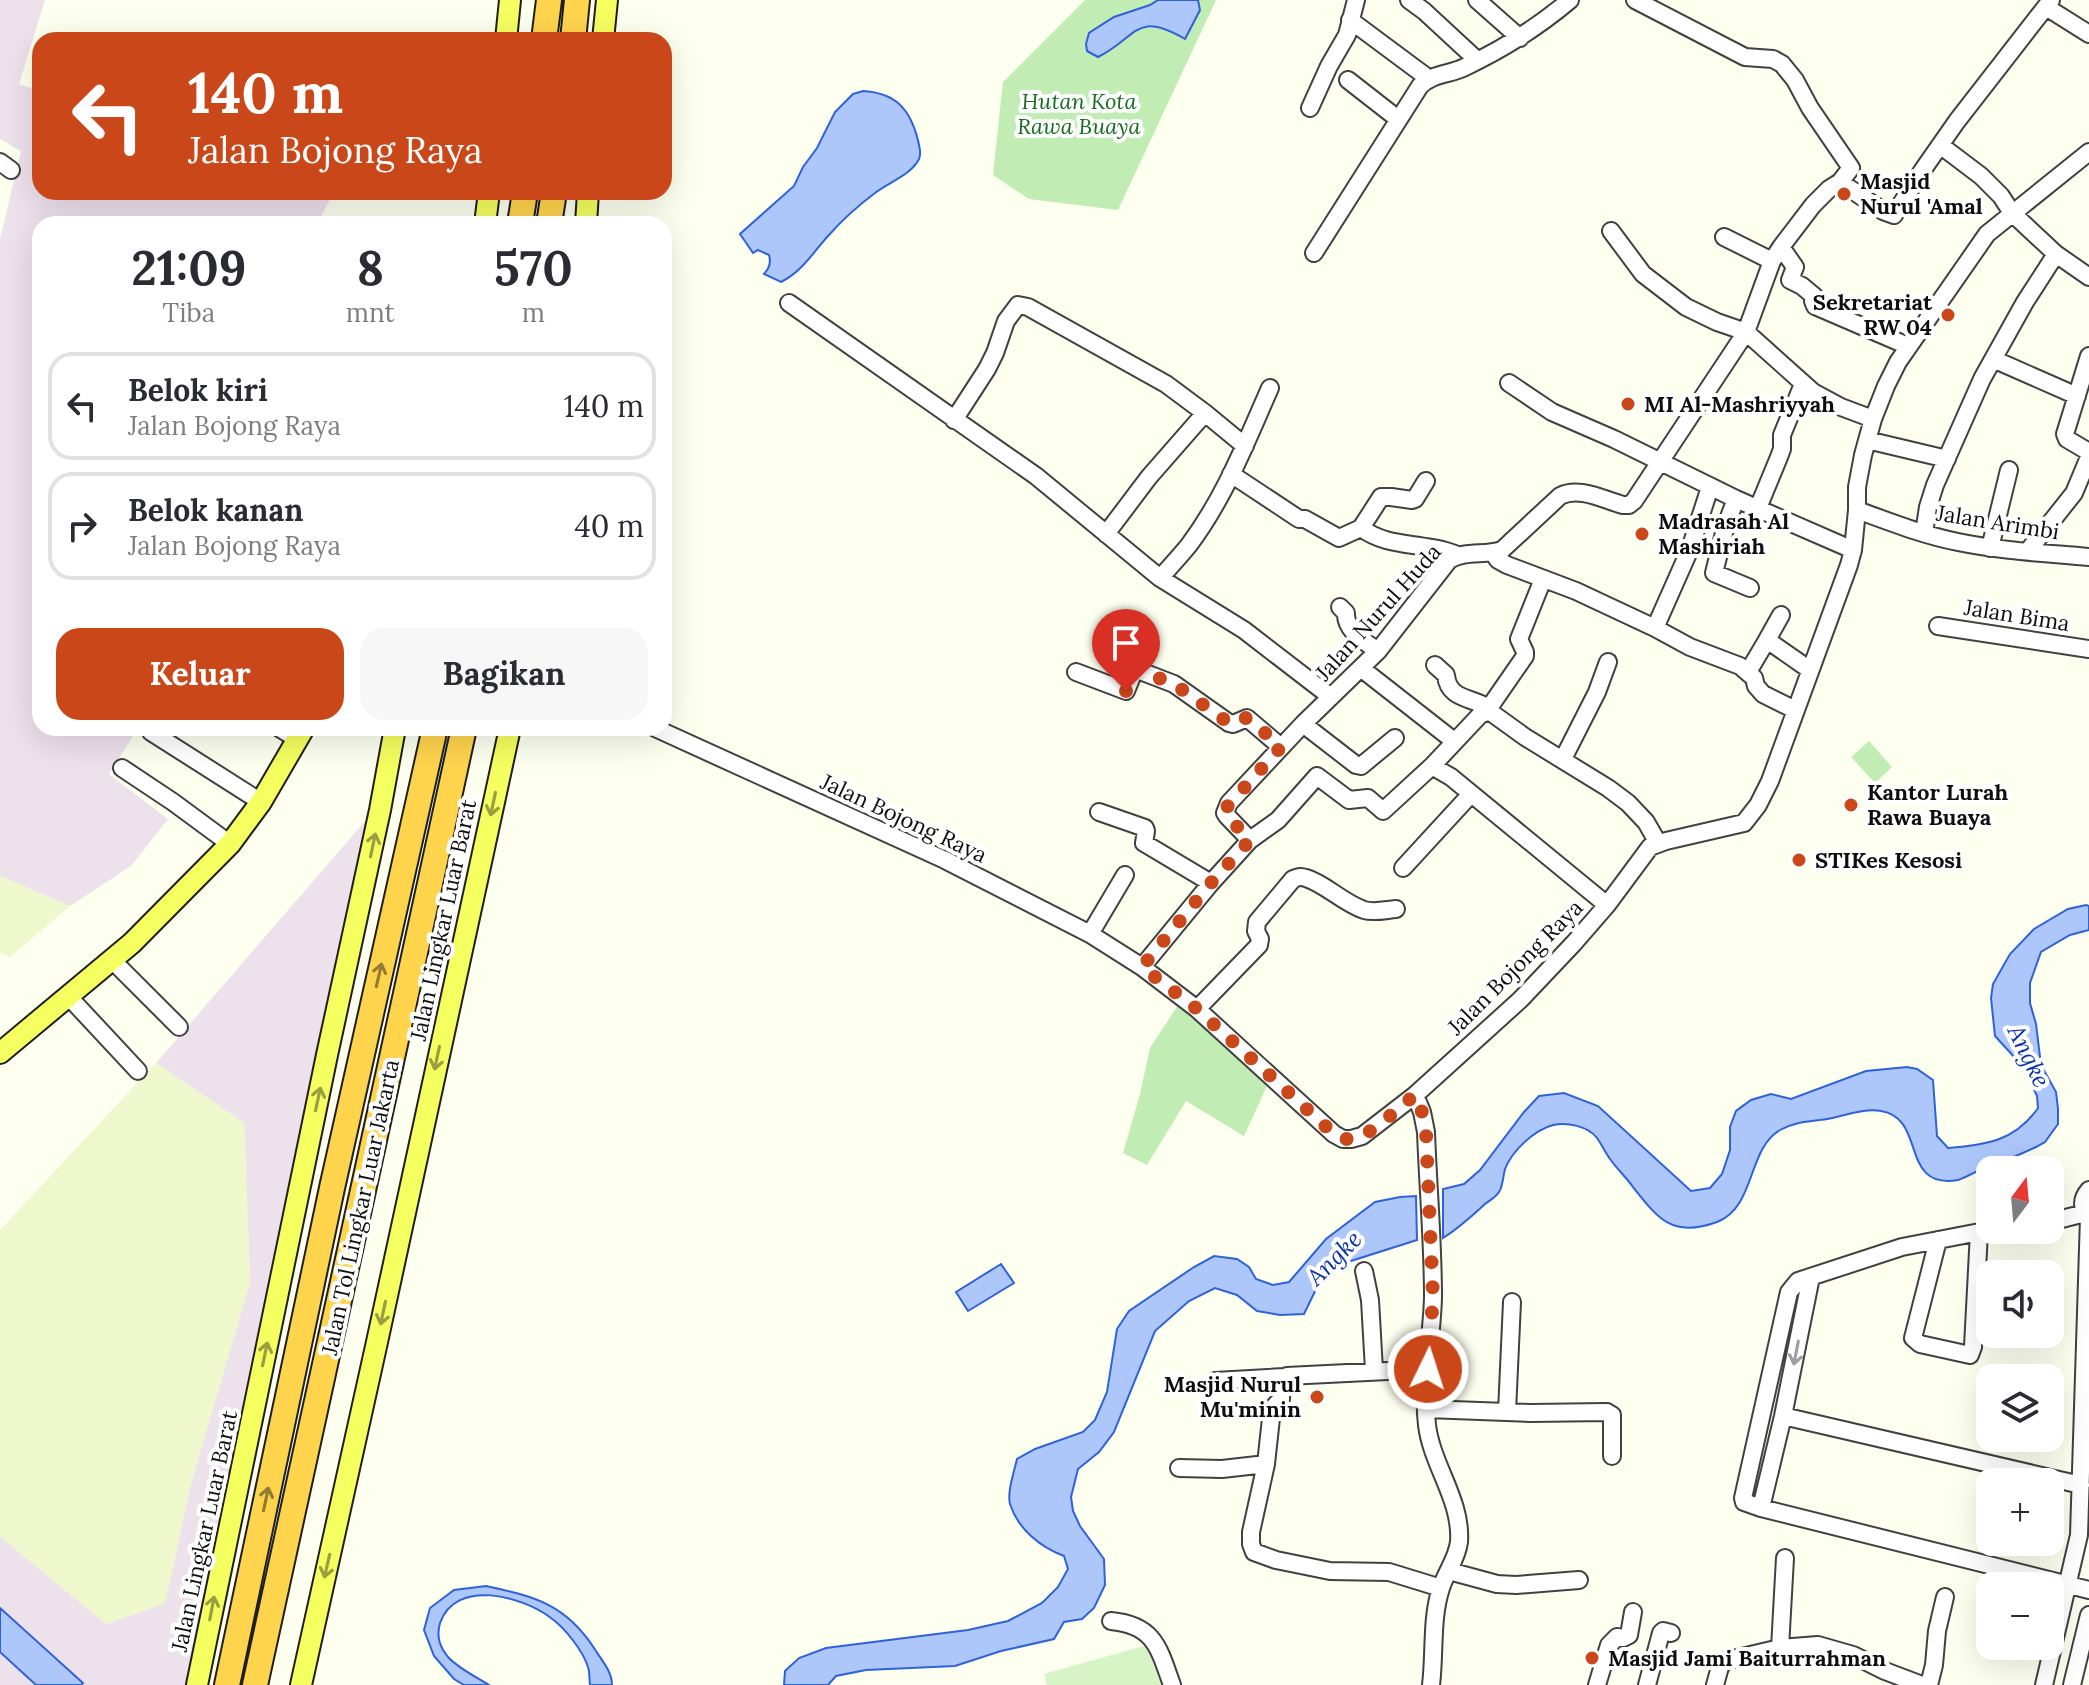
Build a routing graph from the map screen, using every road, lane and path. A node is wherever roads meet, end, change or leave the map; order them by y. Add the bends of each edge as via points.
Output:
1 (510, 0) edge
2 (549, 0) edge
3 (577, 0) edge
4 (607, 0) edge
5 (1356, 0) edge
6 (1409, 0) edge
7 (1477, 0) edge
8 (1570, 0) edge
9 (1635, 0) edge
10 (2048, 3) edge
11 (1350, 20) junction
12 (507, 32) edge
13 (545, 32) edge
14 (574, 32) edge
15 (604, 32) edge
16 (2089, 34) edge
17 (1520, 38) junction
18 (1477, 60) junction
19 (1428, 78) junction
20 (1348, 80) dead end
21 (1310, 108) dead end
22 (1398, 119) junction
23 (1940, 145) junction
24 (2089, 152) edge
25 (1840, 182) junction
26 (2012, 213) junction
27 (1611, 231) dead end
28 (1724, 237) dead end
29 (1314, 253) dead end
30 (1776, 254) junction
31 (2056, 254) junction
32 (2089, 277) edge
33 (789, 303) dead end
34 (1746, 332) junction
35 (1908, 346) junction
36 (2089, 356) edge
37 (1993, 359) junction
38 (1509, 383) dead end
39 (1803, 384) junction
40 (1270, 388) dead end
41 (2077, 396) junction
42 (1205, 413) junction
43 (1873, 419) junction
44 (954, 420) junction
45 (1867, 440) junction
46 (1245, 446) junction
47 (2089, 454) edge
48 (1947, 459) junction
49 (1661, 463) junction
50 (2009, 470) dead end
51 (1231, 474) junction
52 (1426, 481) dead end
53 (1710, 487) junction
54 (1736, 499) junction
55 (1758, 508) junction
56 (1857, 510) junction
57 (1361, 528) junction
58 (1924, 533) junction
59 (1106, 534) junction
60 (1990, 548) junction
61 (1853, 550) junction
62 (2028, 551) junction
63 (1488, 554) junction
64 (1458, 555) junction
65 (2089, 557) edge
66 (1160, 578) junction
67 (1543, 579) junction
68 (1750, 588) dead end
69 (1340, 607) dead end
70 (1781, 615) dead end
71 (1938, 626) dead end
72 (1655, 628) junction
73 (1767, 640) junction
74 (2089, 649) edge
75 (1378, 651) junction
76 (1608, 662) dead end
77 (1435, 665) dead end
78 (1362, 669) junction
79 (1810, 670) junction
80 (1076, 672) dead end
81 (1748, 672) junction
82 (1331, 697) junction
83 (1489, 710) junction
84 (1795, 710) junction
85 (1303, 724) junction
86 (157, 736) edge
87 (299, 736) edge
88 (394, 736) edge
89 (433, 736) edge
90 (462, 736) edge
91 (508, 736) edge
92 (672, 736) edge
93 (1395, 738) dead end
94 (1454, 741) junction
95 (1281, 747) junction
96 (1563, 759) junction
97 (1432, 766) junction
98 (122, 768) dead end
99 (1471, 794) junction
100 (261, 802) junction
101 (1099, 812) dead end
102 (1250, 840) junction
103 (1658, 843) junction
104 (230, 844) junction
105 (1403, 868) dead end
106 (1125, 875) dead end
107 (1211, 883) junction
108 (1607, 905) junction
109 (1396, 909) dead end
110 (1090, 934) junction
111 (112, 960) junction
112 (1142, 967) junction
113 (69, 997) junction
114 (1197, 1009) junction
115 (179, 1027) dead end
116 (0, 1053) edge
117 (138, 1071) dead end
118 (1415, 1095) junction
119 (2089, 1190) edge
120 (2088, 1215) edge
121 (2064, 1219) edge
122 (1976, 1233) edge
123 (1938, 1240) junction
124 (1984, 1244) edge
125 (1364, 1271) dead end
126 (1811, 1277) junction
127 (1512, 1302) dead end
128 (1428, 1369) junction
129 (1374, 1370) junction
130 (1284, 1377) junction
131 (1215, 1381) dead end
132 (1427, 1409) junction
133 (1507, 1412) junction
134 (1783, 1416) junction
135 (1612, 1456) dead end
136 (1266, 1464) junction
137 (1179, 1468) dead end
138 (2081, 1485) junction
139 (1761, 1508) junction
140 (1785, 1558) dead end
141 (1449, 1571) junction
142 (1579, 1580) dead end
143 (2068, 1584) junction
144 (1441, 1588) junction
145 (2089, 1590) edge
146 (1945, 1597) dead end
147 (1633, 1612) dead end
148 (2089, 1615) edge
149 (1111, 1621) dead end
150 (1671, 1633) dead end
151 (1780, 1648) junction
152 (197, 1685) edge
153 (227, 1685) edge
154 (255, 1685) edge
155 (301, 1685) edge
156 (1172, 1685) edge
157 (1431, 1685) edge
158 (1597, 1685) edge
159 (1647, 1685) edge
160 (1715, 1685) edge
161 (1922, 1685) edge
162 (1929, 1685) edge
163 (2044, 1685) edge
164 (2072, 1685) edge

1 - 12 main road
2 - 13 highway
3 - 14 highway
4 - 15 main road
5 - 11 street
6 - 18 street
7 - 17 street
8 - 17 street
9 - 25 street via 1745,57 1773,59 1787,69 1851,166
10 - 16 street
10 - 23 street
11 - 19 street
11 - 21 street
17 - 18 street
18 - 19 street
19 - 22 street
20 - 22 street
22 - 29 street
23 - 25 street via 1894,215
23 - 26 street via 1981,176
24 - 26 street
25 - 30 street via 1813,205
26 - 31 street
26 - 35 street via 1987,234
27 - 34 street via 1643,274 1686,307
28 - 30 street
30 - 34 street
30 - 35 street via 1795,264 1790,279 1812,292 1815,306
31 - 32 street
31 - 37 street
33 - 44 street
34 - 39 street
34 - 49 street
35 - 43 street
36 - 41 street
37 - 41 street
37 - 48 street
38 - 49 street via 1552,412
39 - 43 street via 1827,401
39 - 55 street
40 - 46 street
41 - 47 street via 2065,434
42 - 44 street via 1166,384 1018,305 987,369
42 - 46 street
42 - 59 street
43 - 45 street
44 - 59 street via 1036,476
45 - 48 street
45 - 56 street
46 - 51 street
47 - 62 street via 2074,493
48 - 58 street via 1930,499
49 - 53 street
49 - 63 street via 1629,505 1567,492 1510,544
50 - 60 street
51 - 57 street via 1299,519 1339,538
51 - 66 street via 1189,545
52 - 57 street via 1415,499 1381,497
53 - 54 street
53 - 72 street
54 - 55 street
54 - 68 street via 1714,573
55 - 61 street
56 - 58 street, Jalan Arimbi
56 - 61 street
57 - 64 street via 1385,541
58 - 60 street, Jalan Arimbi
59 - 66 street
60 - 62 street, Jalan Arimbi
61 - 79 street
62 - 65 street, Jalan Arimbi
63 - 64 street, Jalan Nurul Huda
63 - 67 street
64 - 75 street, Jalan Nurul Huda via 1443,566
66 - 82 street via 1244,630
67 - 72 street
67 - 83 street via 1519,639 1525,656
69 - 75 street via 1357,637
70 - 73 street
71 - 74 street, Jalan Bima
72 - 81 street
73 - 79 street
73 - 81 street
75 - 78 street, Jalan Nurul Huda
76 - 96 street
77 - 83 street via 1454,693
78 - 82 street, Jalan Nurul Huda
78 - 94 street
79 - 84 street
80 - 95 street via 1126,691 1135,669 1155,676 1229,723 1248,718
81 - 84 street via 1763,694
82 - 85 street, Jalan Nurul Huda
83 - 94 street
83 - 96 street
84 - 103 street via 1770,781 1744,823
85 - 93 street via 1361,766
85 - 95 street, Jalan Nurul Huda
86 - 100 street
87 - 100 main road
152 -> 88 main road, Jalan Lingkar Luar Barat
153 -> 89 highway, Jalan Tol Lingkar Luar Jakarta
90 - 154 highway, Jalan Tol Lingkar Luar Jakarta
91 -> 155 main road, Jalan Lingkar Luar Barat
92 - 110 street, Jalan Bojong Raya via 945,860
94 - 97 street
95 - 102 street, Jalan Nurul Huda via 1226,808
96 - 103 street via 1628,803
97 - 99 street
97 - 102 street via 1383,811 1368,798 1349,800 1317,776 1278,820
98 - 104 street
99 - 105 street
99 - 108 street
100 - 104 main road
101 - 107 street via 1145,828 1144,843
102 - 107 street
103 - 108 street, Jalan Bojong Raya
104 - 111 main road
106 - 110 street
107 - 112 street
108 - 118 street, Jalan Bojong Raya via 1520,1000
109 - 114 street via 1366,911 1307,878 1293,879 1257,922 1259,945
110 - 112 street, Jalan Bojong Raya
111 - 113 main road
111 - 115 street
112 - 114 street, Jalan Bojong Raya
113 - 116 main road
113 - 117 street
114 - 118 street, Jalan Bojong Raya via 1343,1139 1362,1136
118 - 128 street via 1426,1132 1433,1297
119 - 120 street via 2083,1198
120 - 121 street
120 - 138 street
122 - 123 street
123 - 124 street via 1913,1338 1970,1355
123 - 126 street
125 - 129 street
126 -> 134 street
126 - 139 street via 1798,1281 1789,1292 1743,1498
127 - 133 street
128 - 129 street
128 - 132 street
129 - 130 street
130 - 131 street
130 - 136 street via 1281,1399 1272,1409
132 - 133 street
132 - 141 street via 1430,1442 1458,1515 1458,1547
133 - 135 street via 1610,1413
134 - 138 street
134 - 139 street
136 - 137 street
136 - 144 street via 1251,1532 1254,1552 1330,1571 1389,1572
138 - 143 street via 2079,1535
139 - 143 street
140 - 151 street
141 - 142 street via 1497,1584
141 - 144 street
143 - 145 street
143 - 163 street
144 - 157 street
146 - 162 street
147 - 158 street via 1629,1635 1609,1645
148 - 164 street
149 - 156 street via 1128,1622 1147,1634
150 - 159 street via 1661,1633
151 - 160 street via 1722,1663
151 - 161 street via 1836,1649

